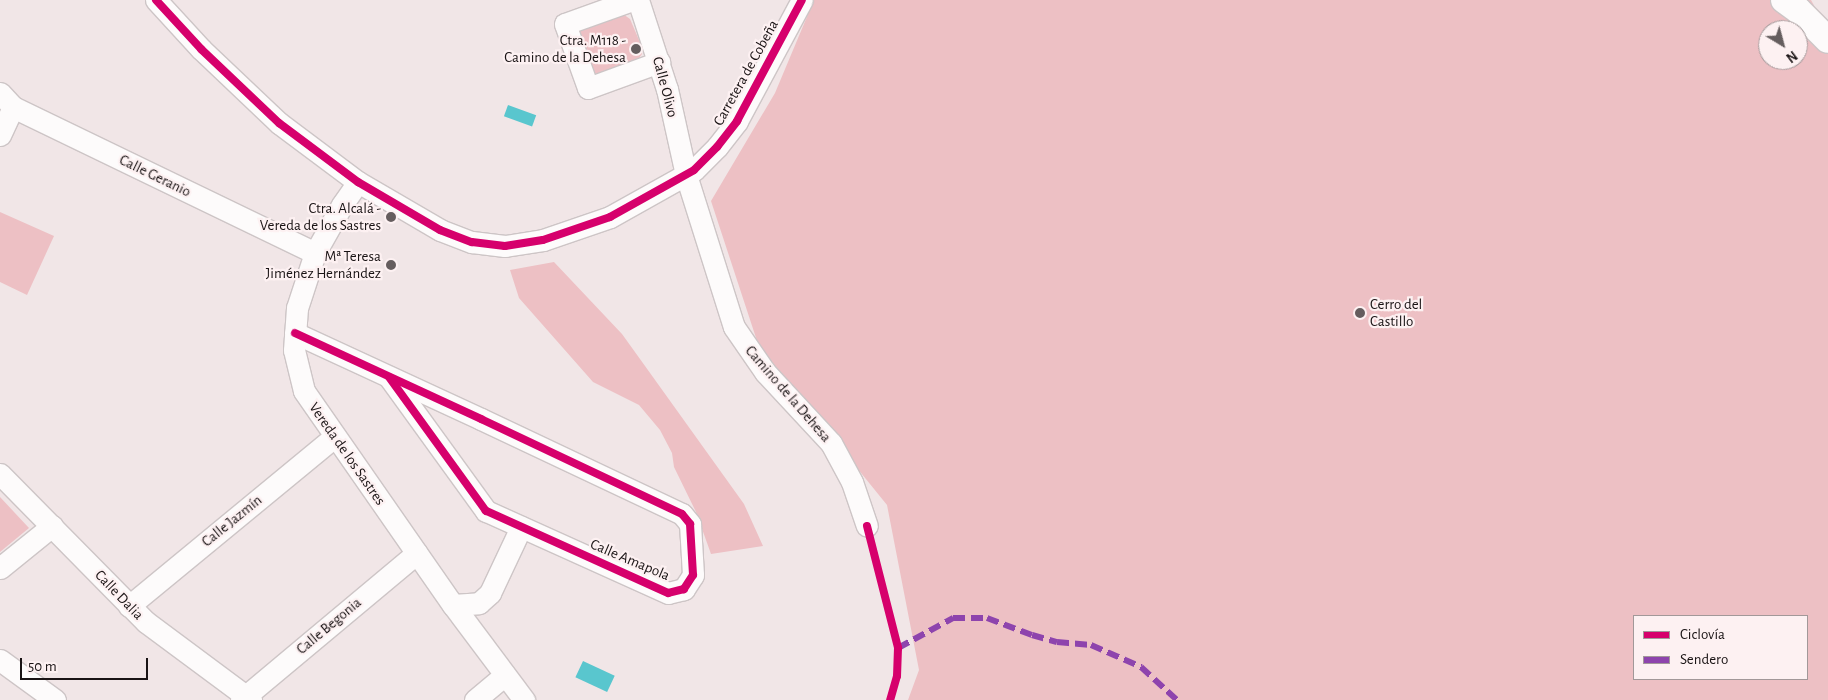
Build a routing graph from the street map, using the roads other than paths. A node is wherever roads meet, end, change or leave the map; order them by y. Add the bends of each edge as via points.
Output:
1 (156, 0) edge
2 (632, 0) edge
3 (638, 0) edge
4 (802, 0) edge
5 (1784, 0) edge
6 (1828, 40) edge
7 (659, 62) junction
8 (7, 100) edge
9 (0, 135) edge
10 (686, 175) junction
11 (358, 182) junction
12 (315, 253) junction
13 (295, 333) junction
14 (389, 377) junction
15 (334, 437) junction
16 (0, 474) edge
17 (52, 526) junction
18 (867, 526) dead end
19 (521, 527) junction
20 (417, 553) junction
21 (0, 568) edge
22 (453, 605) junction
23 (129, 606) junction
24 (0, 660) edge
25 (505, 675) junction
26 (246, 699) edge
27 (55, 700) edge
28 (475, 700) edge
29 (524, 700) edge

1 - 11 street, Carretera de Cobeña via 201,49 279,123
2 - 7 street via 565,24 588,88
3 - 7 street, Calle Olivo
4 - 10 street, Carretera de Cobeña via 737,120 717,147
5 - 6 main road
7 - 10 street, Calle Olivo
8 - 9 street
8 - 12 street, Calle Geranio
10 - 11 street, Carretera de Cobeña via 610,217 543,240 504,246 472,242 440,230
10 - 18 street, Camino de la Dehesa via 734,327 765,372 831,443 852,482
11 - 12 street, Vereda de los Sastres
12 - 13 street, Vereda de los Sastres via 296,308
13 - 14 street, Calle Amapola
13 - 15 street, Vereda de los Sastres via 294,350 304,391
14 - 19 street, Calle Amapola via 486,511
14 - 19 street, Calle Amapola via 682,514 690,524 693,575 684,589 668,593
15 - 20 street, Vereda de los Sastres
15 - 23 street, Calle Jazmín
16 - 17 street, Calle Dalia
17 - 21 street
17 - 23 street, Calle Dalia
19 - 22 street via 490,593 480,603
20 - 22 street, Vereda de los Sastres
20 - 26 street, Calle Begonia
22 - 25 street, Vereda de los Sastres
23 - 26 street, Calle Dalia
24 - 27 street
25 - 28 street
25 - 29 street, Vereda de los Sastres

